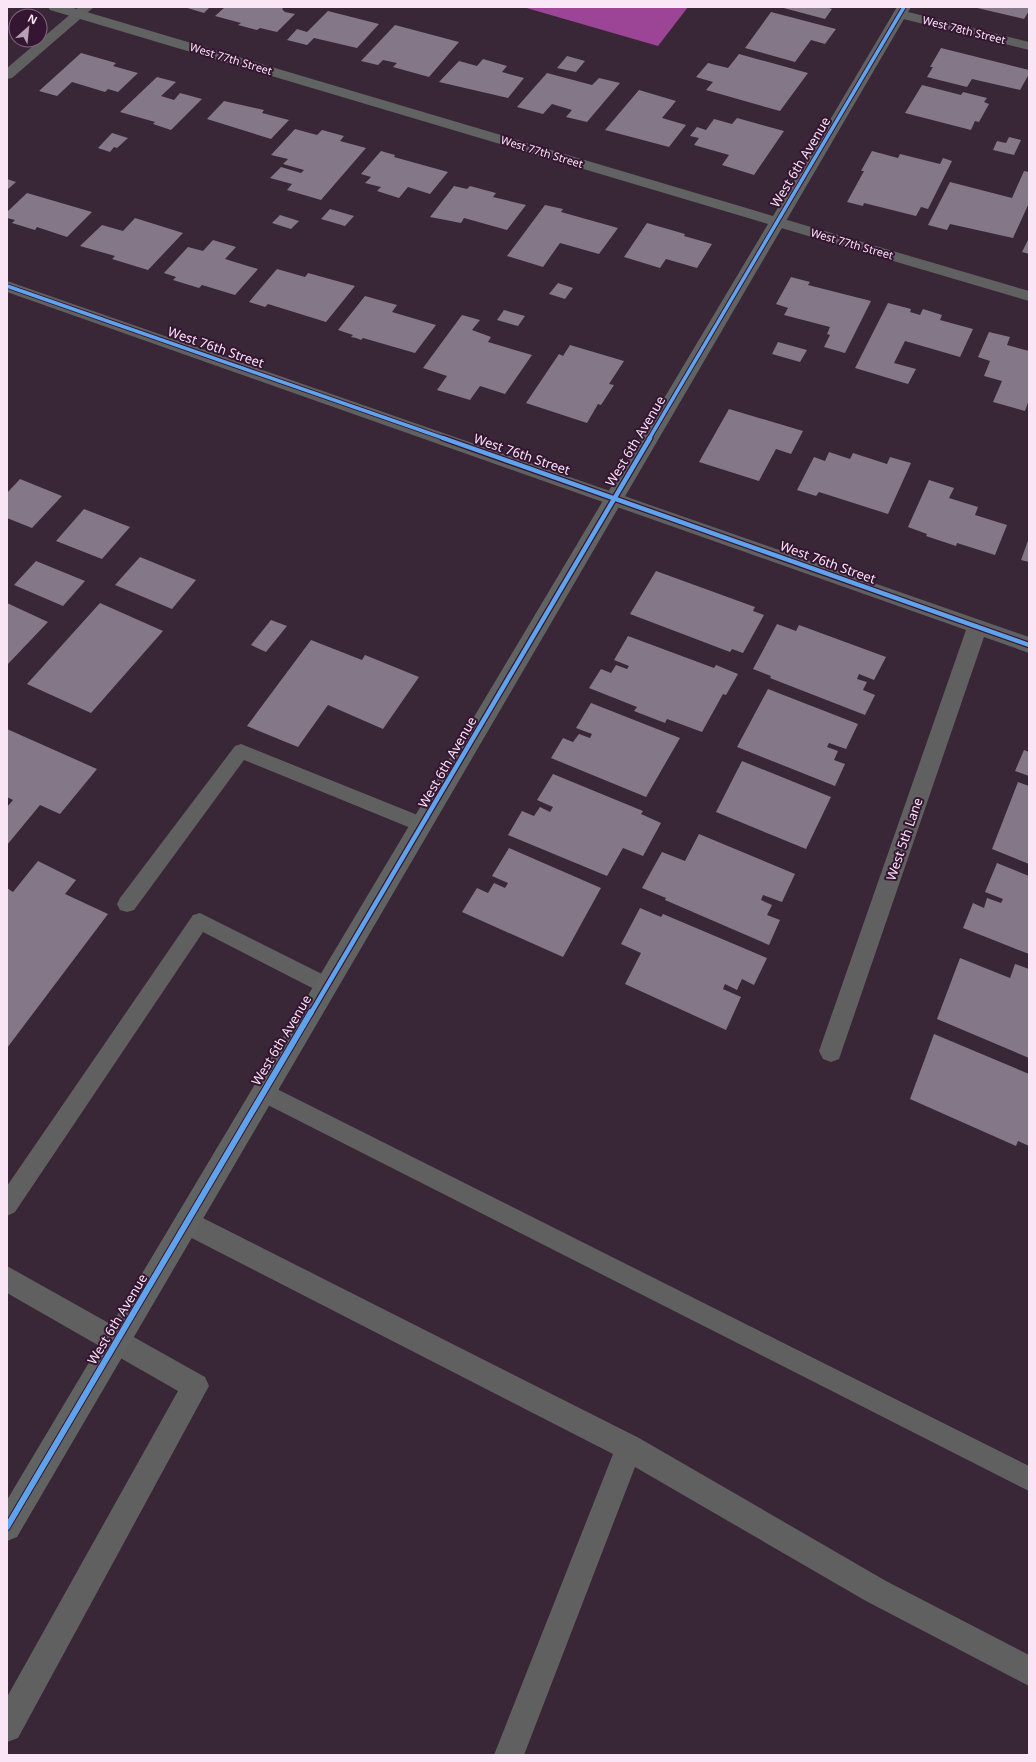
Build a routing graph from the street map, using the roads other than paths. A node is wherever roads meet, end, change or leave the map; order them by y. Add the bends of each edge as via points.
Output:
1 (54, 7) edge
2 (83, 10) edge
3 (902, 11) edge
4 (1029, 46) edge
5 (7, 75) edge
6 (778, 222) junction
7 (7, 286) edge
8 (1029, 296) edge
9 (614, 498) junction
10 (978, 627) junction
11 (1029, 645) edge
12 (423, 825) junction
13 (127, 904) dead end
14 (327, 986) junction
15 (831, 1051) dead end
16 (263, 1092) junction
17 (7, 1205) edge
18 (187, 1222) junction
19 (7, 1279) edge
20 (116, 1342) junction
21 (629, 1448) junction
22 (1029, 1479) edge
23 (7, 1527) edge
24 (1029, 1671) edge
25 (7, 1727) edge
26 (510, 1755) edge

1 - 2 street, West 77th Street
2 - 5 street
2 - 6 street, West 77th Street
3 - 4 street, West 78th Street
3 - 6 street, West 6th Avenue
6 - 8 street, West 77th Street
6 - 9 street, West 6th Avenue
7 - 9 street, West 76th Street
9 - 10 street, West 76th Street
9 - 12 street, West 6th Avenue
10 - 11 street, West 76th Street
10 - 15 street, West 5th Lane
12 - 13 lane via 241,751
12 - 14 street, West 6th Avenue
14 - 16 street, West 6th Avenue
14 - 17 lane via 200,921
16 - 18 street, West 6th Avenue
16 - 22 lane
18 - 20 street, West 6th Avenue
18 - 21 street
19 - 20 street
20 - 23 street, West 6th Avenue
20 - 25 street via 196,1386
21 - 24 street via 876,1591
21 - 26 street

